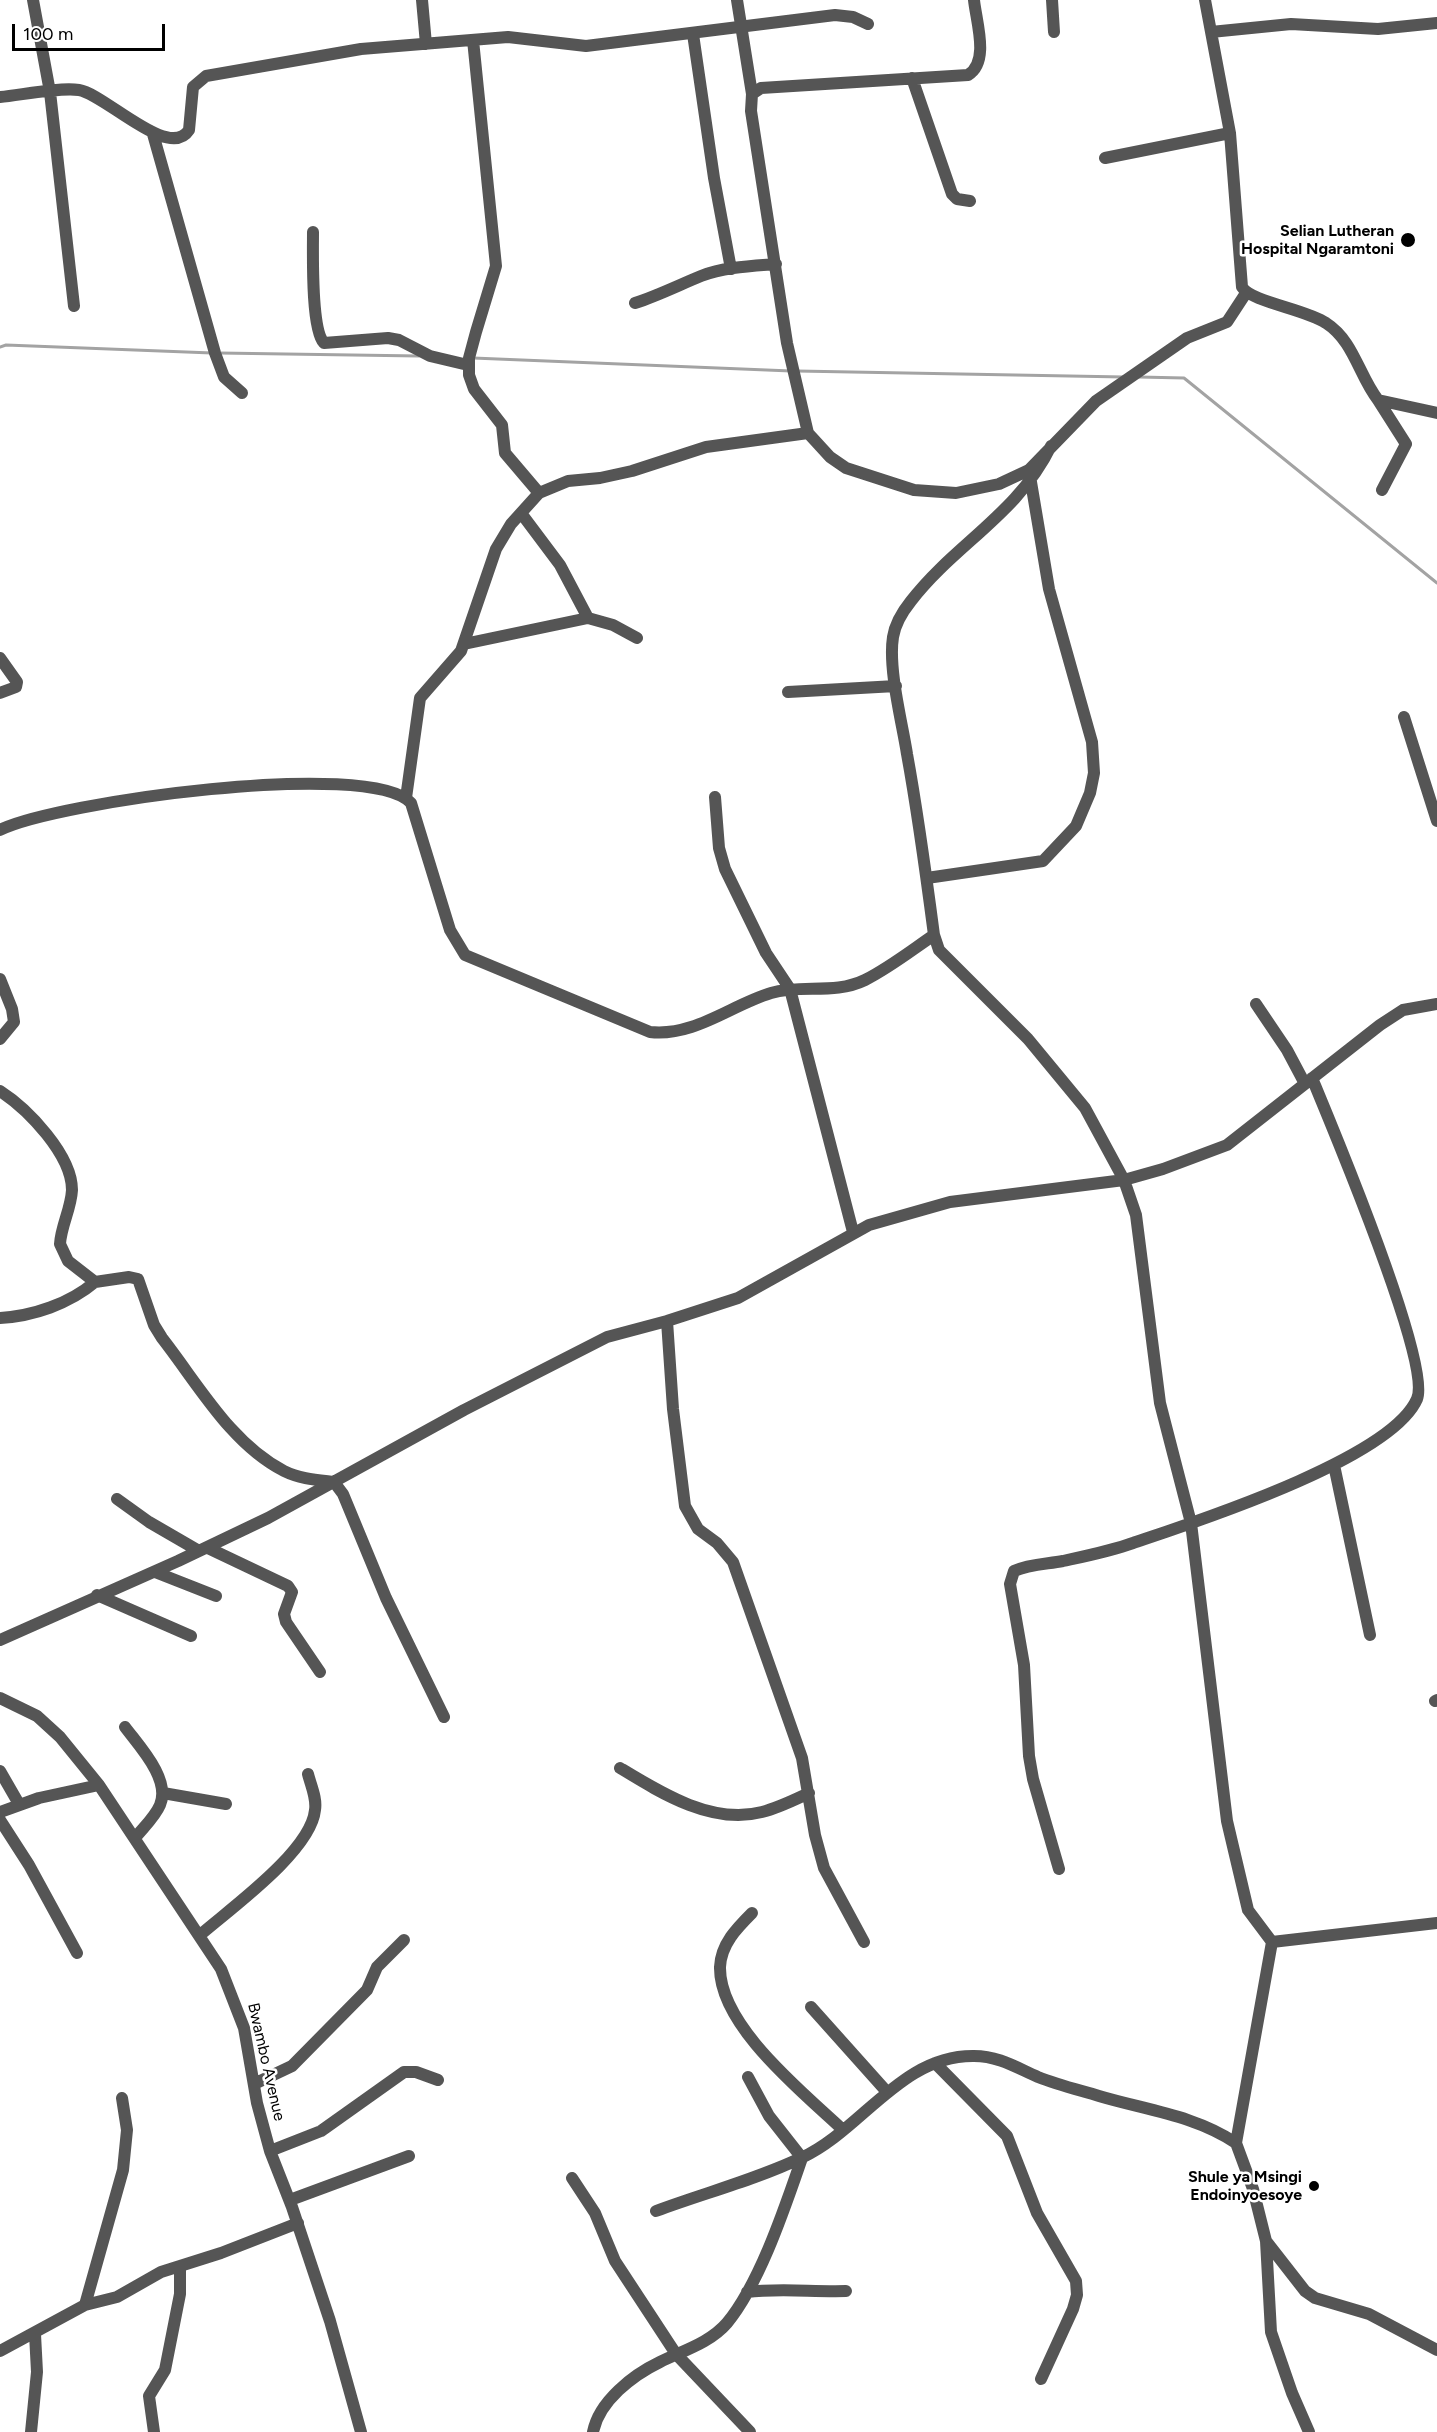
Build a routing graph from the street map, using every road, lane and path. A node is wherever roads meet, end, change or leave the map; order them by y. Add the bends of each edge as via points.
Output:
1 (33, 0) edge
2 (422, 0) edge
3 (737, 0) edge
4 (974, 0) edge
5 (1052, 0) edge
6 (1205, 0) edge
7 (1437, 23) edge
8 (868, 24) dead end
9 (741, 27) junction
10 (1054, 32) dead end
11 (1211, 32) junction
12 (693, 34) junction
13 (473, 40) junction
14 (426, 44) junction
15 (912, 78) junction
16 (50, 92) junction
17 (752, 94) junction
18 (0, 97) edge
19 (153, 134) junction
20 (1230, 134) junction
21 (1105, 158) dead end
22 (970, 201) dead end
23 (313, 232) dead end
24 (776, 264) junction
25 (731, 269) junction
26 (1246, 293) junction
27 (634, 303) dead end
28 (74, 306) dead end
29 (468, 365) junction
30 (242, 393) dead end
31 (1378, 400) junction
32 (1437, 413) edge
33 (808, 434) junction
34 (1051, 446) junction
35 (1031, 482) junction
36 (1382, 490) dead end
37 (539, 493) junction
38 (521, 513) junction
39 (588, 618) junction
40 (637, 638) dead end
41 (464, 644) junction
42 (0, 658) edge
43 (896, 686) junction
44 (788, 692) dead end
45 (0, 693) edge
46 (1404, 717) dead end
47 (715, 797) dead end
48 (406, 798) junction
49 (1437, 821) edge
50 (0, 830) edge
51 (927, 878) junction
52 (934, 935) junction
53 (0, 979) edge
54 (789, 989) junction
55 (1256, 1004) dead end
56 (1437, 1004) edge
57 (0, 1039) edge
58 (1308, 1080) junction
59 (0, 1091) edge
60 (1124, 1180) junction
61 (854, 1232) junction
62 (95, 1282) junction
63 (0, 1318) edge
64 (667, 1321) junction
65 (1334, 1465) junction
66 (334, 1482) junction
67 (117, 1498) dead end
68 (1191, 1523) junction
69 (203, 1550) junction
70 (155, 1572) junction
71 (97, 1595) junction
72 (216, 1596) dead end
73 (1370, 1635) dead end
74 (191, 1636) dead end
75 (0, 1640) edge
76 (320, 1672) dead end
77 (0, 1698) edge
78 (444, 1717) dead end
79 (125, 1727) dead end
80 (620, 1768) dead end
81 (0, 1771) edge
82 (308, 1774) dead end
83 (99, 1785) junction
84 (163, 1793) junction
85 (809, 1793) junction
86 (19, 1804) junction
87 (226, 1804) dead end
88 (0, 1812) edge
89 (0, 1820) edge
90 (135, 1838) junction
91 (1059, 1869) dead end
92 (752, 1913) dead end
93 (1437, 1923) edge
94 (200, 1935) junction
95 (404, 1940) dead end
96 (864, 1942) dead end
97 (1272, 1942) junction
98 (77, 1953) dead end
99 (811, 2007) dead end
100 (935, 2063) junction
101 (748, 2077) dead end
102 (438, 2080) dead end
103 (254, 2084) junction
104 (887, 2092) junction
105 (122, 2098) dead end
106 (843, 2130) junction
107 (1236, 2143) junction
108 (270, 2151) junction
109 (409, 2156) dead end
110 (802, 2158) junction
111 (572, 2178) dead end
112 (290, 2200) junction
113 (656, 2211) dead end
114 (298, 2223) junction
115 (1266, 2241) junction
116 (180, 2266) junction
117 (846, 2291) dead end
118 (747, 2292) junction
119 (85, 2305) junction
120 (35, 2334) junction
121 (1437, 2350) edge
122 (0, 2352) edge
123 (676, 2354) junction
124 (1041, 2379) dead end
125 (31, 2432) edge
126 (154, 2432) edge
127 (361, 2432) edge
128 (592, 2432) edge
129 (750, 2432) edge
130 (1309, 2432) edge

1 - 16 street
2 - 14 street
3 - 9 street
4 - 15 street via 978,66 968,75
5 - 10 street
6 - 11 street
7 - 11 street via 1378,29 1291,24
8 - 9 street via 853,16 835,15
9 - 12 street
9 - 17 street
11 - 20 street
12 - 13 street via 586,46 520,38
12 - 25 street
13 - 14 street
13 - 29 street via 496,266
14 - 19 street via 361,49 206,76 193,87 186,134 174,138
15 - 17 street via 761,88
15 - 22 street via 952,194
16 - 18 street
16 - 19 street via 77,89 89,93
16 - 28 street
17 - 24 street via 751,111
19 - 30 street via 218,363 224,377
20 - 21 street
20 - 26 street via 1240,282
23 - 29 street via 313,281 324,343 388,338 430,356
24 - 25 street
24 - 33 street via 792,371
25 - 27 street
26 - 31 street via 1328,324 1350,349
26 - 34 street via 1227,322 1187,338 1096,401
29 - 37 street via 474,389 502,425 506,453
31 - 32 street
31 - 36 street via 1407,444
33 - 34 street via 846,468 938,494 999,484 1029,470
33 - 37 street via 706,447 632,471 568,480
34 - 35 street
35 - 43 street via 910,601 893,638
35 - 51 street via 1049,589 1092,742 1094,773 1090,793 1076,826 1043,861
37 - 38 street
38 - 39 street via 554,555
38 - 41 street via 496,549
39 - 40 street
39 - 41 street
41 - 48 street via 420,698
42 - 45 street via 17,682 16,687
43 - 44 street
43 - 51 street
46 - 49 street
47 - 54 street via 719,848 725,869 766,953
48 - 50 street via 332,783 269,783 108,801
48 - 54 street via 418,820 450,930 457,946 474,959 637,1027 665,1034
51 - 52 street
52 - 54 street via 864,980 828,991
52 - 60 street via 944,957 1028,1039 1085,1108
53 - 57 street via 14,1022
54 - 61 street
55 - 58 street
56 - 58 street via 1403,1010
58 - 60 street via 1227,1145
58 - 65 street via 1370,1223 1409,1336 1419,1381 1418,1398 1396,1423
59 - 62 street via 37,1123 70,1176 72,1190 60,1237 62,1253
60 - 61 street via 950,1202
60 - 68 street via 1136,1215 1160,1403
61 - 64 street via 738,1298
62 - 63 street via 77,1296 47,1308
62 - 66 street via 129,1277 138,1280 158,1331 236,1433 283,1471
64 - 66 street via 607,1337
64 - 85 street via 685,1506 698,1529 733,1562 802,1758
65 - 68 street
65 - 73 street
66 - 69 street
66 - 78 street via 343,1494 386,1598
67 - 69 street via 149,1522
68 - 91 street via 1128,1545 1030,1566 1012,1575 1033,1779
68 - 97 street via 1227,1821 1248,1910
69 - 70 street
69 - 76 street via 288,1586 292,1592 284,1614 286,1622
70 - 71 street
70 - 72 street
71 - 74 street
71 - 75 street
77 - 83 street, Bwambo Avenue via 48,1725
79 - 84 street via 150,1762
80 - 85 street via 690,1806 717,1812 761,1812
81 - 86 street
82 - 94 street via 315,1811 304,1839
83 - 86 street
83 - 90 street, Bwambo Avenue
84 - 87 street
84 - 90 street via 158,1810
85 - 96 street via 824,1868
86 - 88 street
89 - 98 street via 29,1864
90 - 94 street, Bwambo Avenue
92 - 106 street via 731,1936 724,1951 720,1966 726,1995 744,2030 760,2050
93 - 97 street
94 - 103 street, Bwambo Avenue via 232,1992 244,2028
95 - 103 street via 377,1967 367,1990 292,2066
97 - 107 street
99 - 104 street
100 - 104 street
100 - 107 street via 954,2056 993,2058 1039,2077 1198,2122
100 - 124 street via 1007,2136 1037,2213 1076,2281 1073,2309
101 - 110 street via 769,2116
102 - 108 street via 404,2072 321,2132
103 - 108 street, Bwambo Avenue
104 - 106 street
105 - 119 street via 127,2130 123,2170
106 - 110 street
107 - 115 street
108 - 112 street, Bwambo Avenue
109 - 112 street
110 - 113 street
110 - 118 street
111 - 123 street via 595,2213 615,2261
112 - 114 street, Bwambo Avenue
114 - 116 street
114 - 127 street, Bwambo Avenue
115 - 121 street via 1305,2291 1315,2298 1369,2314
115 - 130 street via 1271,2332
116 - 119 street via 161,2272 117,2297
116 - 126 street via 180,2294 165,2370 149,2396
117 - 118 street
118 - 123 street via 726,2325
119 - 120 street
120 - 122 street
120 - 125 street via 37,2372
123 - 128 street via 628,2383 601,2410
123 - 129 street

